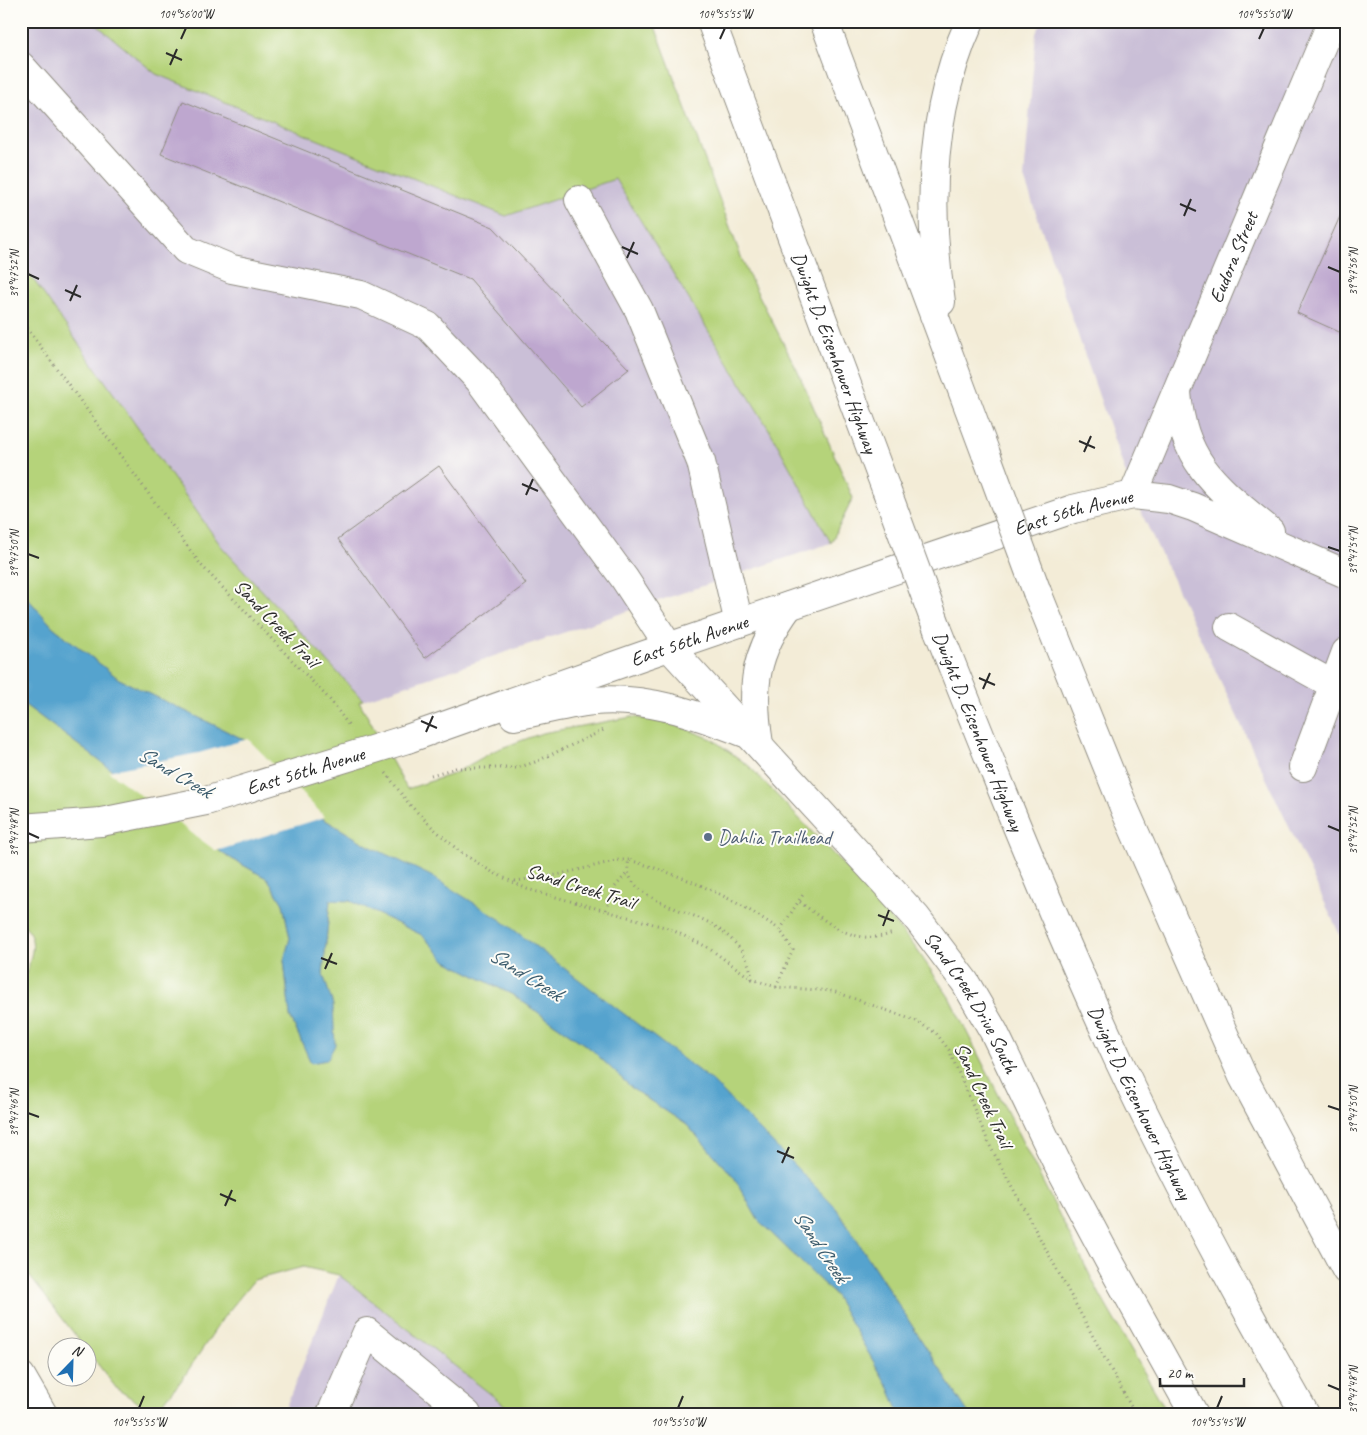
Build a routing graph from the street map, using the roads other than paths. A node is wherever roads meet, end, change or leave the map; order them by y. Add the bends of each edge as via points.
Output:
1 (711, 21) edge
2 (824, 21) edge
3 (970, 21) edge
4 (1332, 21) edge
5 (21, 66) edge
6 (579, 200) dead end
7 (950, 363) junction
8 (1177, 392) junction
9 (1133, 495) junction
10 (1299, 554) junction
11 (1346, 574) edge
12 (789, 606) junction
13 (739, 623) junction
14 (1229, 627) dead end
15 (669, 647) junction
16 (1346, 652) edge
17 (1339, 689) edge
18 (407, 739) junction
19 (755, 739) junction
20 (1303, 767) dead end
21 (21, 828) edge
22 (1346, 1270) edge
23 (21, 1376) edge
24 (43, 1414) edge
25 (331, 1414) edge
26 (467, 1414) edge
27 (1194, 1414) edge
28 (1305, 1414) edge

1 - 28 main road, Dwight D. Eisenhower Highway, bridge via 938,630 1022,842 1119,1060 1204,1230
2 - 7 main road
3 - 7 main road via 948,83 933,176 934,248
4 - 8 main road, Eudora Street
5 - 15 main road, Sand Creek Drive South via 186,250 232,269 361,295 428,326 479,380 624,578
6 - 13 main road via 638,310 702,462
7 - 22 main road, bridge via 1125,810 1243,1077
8 - 9 main road, Eudora Street
8 - 10 main road via 1186,437 1204,474
9 - 10 main road, East 56th Avenue via 1156,496 1193,507
9 - 12 main road, East 56th Avenue via 1073,509
10 - 11 main road, East 56th Avenue
12 - 13 main road, East 56th Avenue
12 - 19 main road via 759,661
13 - 15 main road, East 56th Avenue
14 - 17 main road
15 - 18 main road, East 56th Avenue
15 - 19 main road, Sand Creek Drive South
16 - 17 main road
17 - 20 main road
18 - 19 main road via 595,701 664,706 716,721
18 - 21 main road, East 56th Avenue, bridge via 173,809 101,822
19 - 27 main road, Sand Creek Drive South via 916,916 965,982 994,1032 1059,1167
23 - 24 main road
25 - 26 main road via 367,1332

